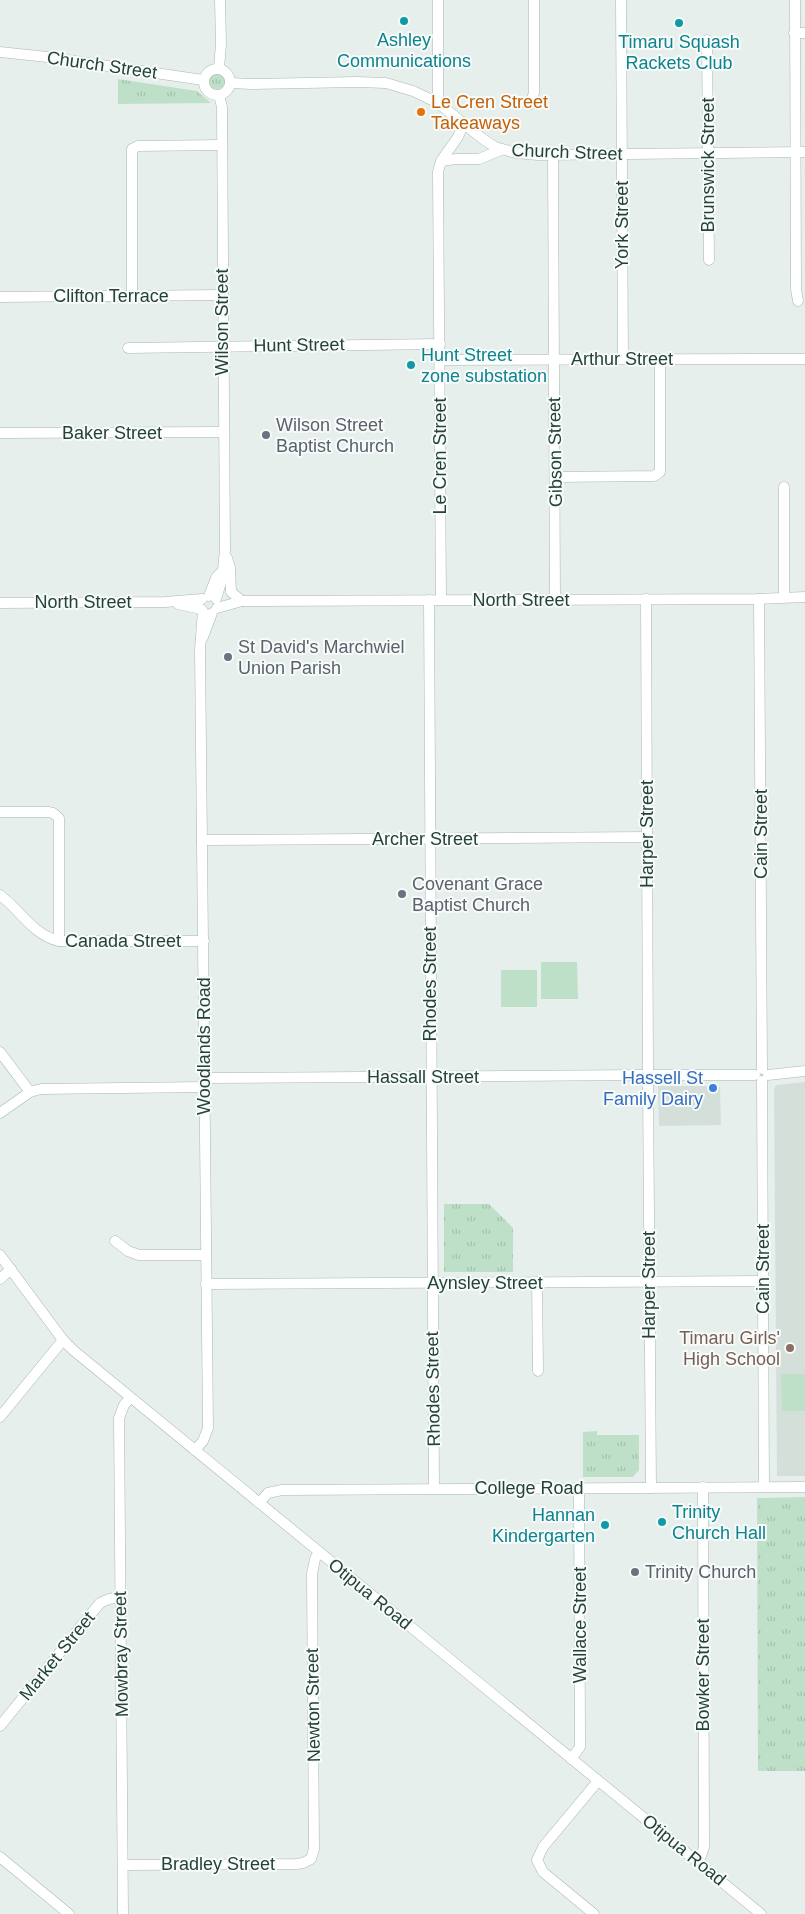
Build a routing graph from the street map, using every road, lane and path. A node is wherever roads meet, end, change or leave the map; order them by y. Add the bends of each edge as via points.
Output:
1 (220, 0) edge
2 (438, 0) edge
3 (534, 0) edge
4 (621, 0) edge
5 (795, 0) edge
6 (794, 33) junction
7 (805, 33) edge
8 (707, 40) dead end
9 (0, 52) edge
10 (219, 68) junction
11 (203, 80) junction
12 (230, 83) junction
13 (219, 95) junction
14 (438, 103) junction
15 (530, 104) dead end
16 (462, 122) junction
17 (221, 144) junction
18 (502, 150) junction
19 (800, 152) edge
20 (622, 154) junction
21 (708, 154) junction
22 (553, 155) junction
23 (441, 161) junction
24 (709, 260) dead end
25 (132, 296) junction
26 (222, 296) junction
27 (0, 297) edge
28 (798, 301) dead end
29 (440, 344) junction
30 (222, 346) junction
31 (128, 348) dead end
32 (623, 359) junction
33 (660, 359) junction
34 (805, 359) edge
35 (440, 360) junction
36 (554, 360) junction
37 (223, 432) junction
38 (0, 433) edge
39 (556, 477) junction
40 (784, 487) dead end
41 (225, 550) junction
42 (784, 597) junction
43 (805, 597) edge
44 (646, 599) junction
45 (759, 599) junction
46 (429, 600) junction
47 (441, 600) junction
48 (555, 600) junction
49 (240, 601) junction
50 (0, 603) edge
51 (210, 604) junction
52 (0, 812) edge
53 (647, 837) junction
54 (430, 839) junction
55 (202, 840) junction
56 (0, 895) edge
57 (59, 941) junction
58 (204, 941) junction
59 (0, 1052) edge
60 (805, 1071) edge
61 (648, 1075) junction
62 (762, 1075) junction
63 (431, 1077) junction
64 (205, 1082) junction
65 (30, 1092) junction
66 (0, 1113) edge
67 (115, 1241) dead end
68 (0, 1254) edge
69 (206, 1255) junction
70 (11, 1269) junction
71 (0, 1279) edge
72 (764, 1281) junction
73 (537, 1282) junction
74 (649, 1282) junction
75 (432, 1283) junction
76 (206, 1284) junction
77 (63, 1340) junction
78 (538, 1371) dead end
79 (130, 1398) junction
80 (0, 1418) edge
81 (195, 1450) junction
82 (703, 1487) junction
83 (764, 1487) junction
84 (805, 1487) edge
85 (434, 1488) junction
86 (579, 1488) junction
87 (651, 1488) junction
88 (258, 1503) junction
89 (319, 1552) junction
90 (121, 1597) junction
91 (0, 1726) edge
92 (572, 1759) junction
93 (598, 1781) junction
94 (0, 1857) edge
95 (311, 1859) joint
96 (699, 1862) junction
97 (123, 1865) junction
98 (70, 1914) edge
99 (123, 1914) edge
100 (594, 1914) edge
101 (761, 1914) edge

1 - 10 street
2 - 14 street
3 - 15 street via 534,93
4 - 20 street, York Street
5 - 6 street
6 - 7 street
6 - 19 street
8 - 21 street, Brunswick Street
9 - 11 street, Church Street
10 - 11 street via 210,70
10 - 12 street via 227,73
11 - 13 street via 211,94
12 - 13 street via 227,90
12 - 14 street, Church Street via 379,82 398,86
13 - 17 street, Wilson Street via 222,107
14 - 16 street, Church Street
16 - 18 street, Church Street via 489,144
16 - 23 street, Le Cren Street via 460,135
17 - 25 street via 138,146 132,149
17 - 26 street, Wilson Street
18 - 22 street, Church Street
18 - 23 street via 479,158
19 - 21 street, Church Street
19 - 28 street
20 - 21 street, Church Street
20 - 22 street, Church Street
20 - 32 street, York Street
21 - 24 street, Brunswick Street
22 - 36 street, Gibson Street
23 - 29 street, Le Cren Street via 438,172
25 - 26 street, Clifton Terrace
25 - 27 street, Clifton Terrace
26 - 30 street, Wilson Street
29 - 30 street, Hunt Street
29 - 35 street, Le Cren Street
30 - 31 street, Hunt Street
30 - 37 street, Wilson Street
32 - 33 street, Arthur Street
32 - 36 street, Arthur Street
33 - 34 street, Arthur Street
33 - 39 street via 660,472 654,476
35 - 36 street, Arthur Street
35 - 47 street, Le Cren Street
36 - 39 street, Gibson Street
37 - 38 street, Baker Street
37 - 41 street, Wilson Street
39 - 48 street, Gibson Street
40 - 42 street
41 - 49 street, Wilson Street via 230,568 230,591
41 - 51 street, Wilson Street via 222,572 216,578
42 - 43 street, North Street
42 - 45 street, North Street
44 - 45 street, North Street
44 - 48 street, North Street
44 - 53 street, Harper Street
45 - 62 street, Cain Street
46 - 47 street, North Street
46 - 49 street, North Street
46 - 54 street, Rhodes Street
47 - 48 street, North Street
49 - 51 street, North Street
50 - 51 street, North Street
51 - 55 street, Woodlands Road via 200,650
52 - 57 street via 48,812 59,818
53 - 54 street, Archer Street
53 - 61 street, Harper Street
54 - 55 street, Archer Street
54 - 63 street, Rhodes Street
55 - 58 street, Woodlands Road
56 - 57 street, Canada Street via 37,931
57 - 58 street, Canada Street
58 - 64 street, Woodlands Road
59 - 65 street
60 - 62 street, Hassall Street
61 - 62 street, Hassall Street
61 - 63 street, Hassall Street
61 - 74 street, Harper Street
62 - 72 street, Cain Street
63 - 64 street, Hassall Street
63 - 75 street, Rhodes Street
64 - 65 street, Hassall Street via 48,1088
64 - 69 street, Woodlands Road
65 - 66 street, Hassall Street
67 - 69 street via 139,1255
68 - 70 street, Otipua Road
69 - 76 street, Woodlands Road
70 - 71 street
70 - 77 street, Otipua Road
72 - 74 street, Aynsley Street
72 - 83 street, Cain Street
73 - 74 street, Aynsley Street
73 - 75 street, Aynsley Street
73 - 78 street
74 - 87 street, Harper Street
75 - 76 street, Aynsley Street
75 - 85 street, Rhodes Street
76 - 81 street, Woodlands Road via 208,1428 204,1441
77 - 79 street, Otipua Road
77 - 80 street
79 - 81 street, Otipua Road
79 - 90 street, Mowbray Street via 120,1418
81 - 88 street, Otipua Road
82 - 83 street, College Road
82 - 87 street, College Road
82 - 96 street, Bowker Street via 704,1847
83 - 84 street, College Road
85 - 86 street, College Road
85 - 88 street, College Road via 275,1490
86 - 87 street, College Road
86 - 92 street, Wallace Street via 580,1747
88 - 89 street, Otipua Road
89 - 92 street, Otipua Road
89 - 95 street, Newton Street via 312,1574 314,1849
90 - 91 street, Market Street via 100,1604
90 - 97 street, Mowbray Street
92 - 93 street, Otipua Road
93 - 96 street, Otipua Road
93 - 100 street via 543,1847 537,1860 543,1872
94 - 98 street
95 - 97 street, Bradley Street via 296,1864
96 - 101 street, Otipua Road
97 - 99 street, Mowbray Street

